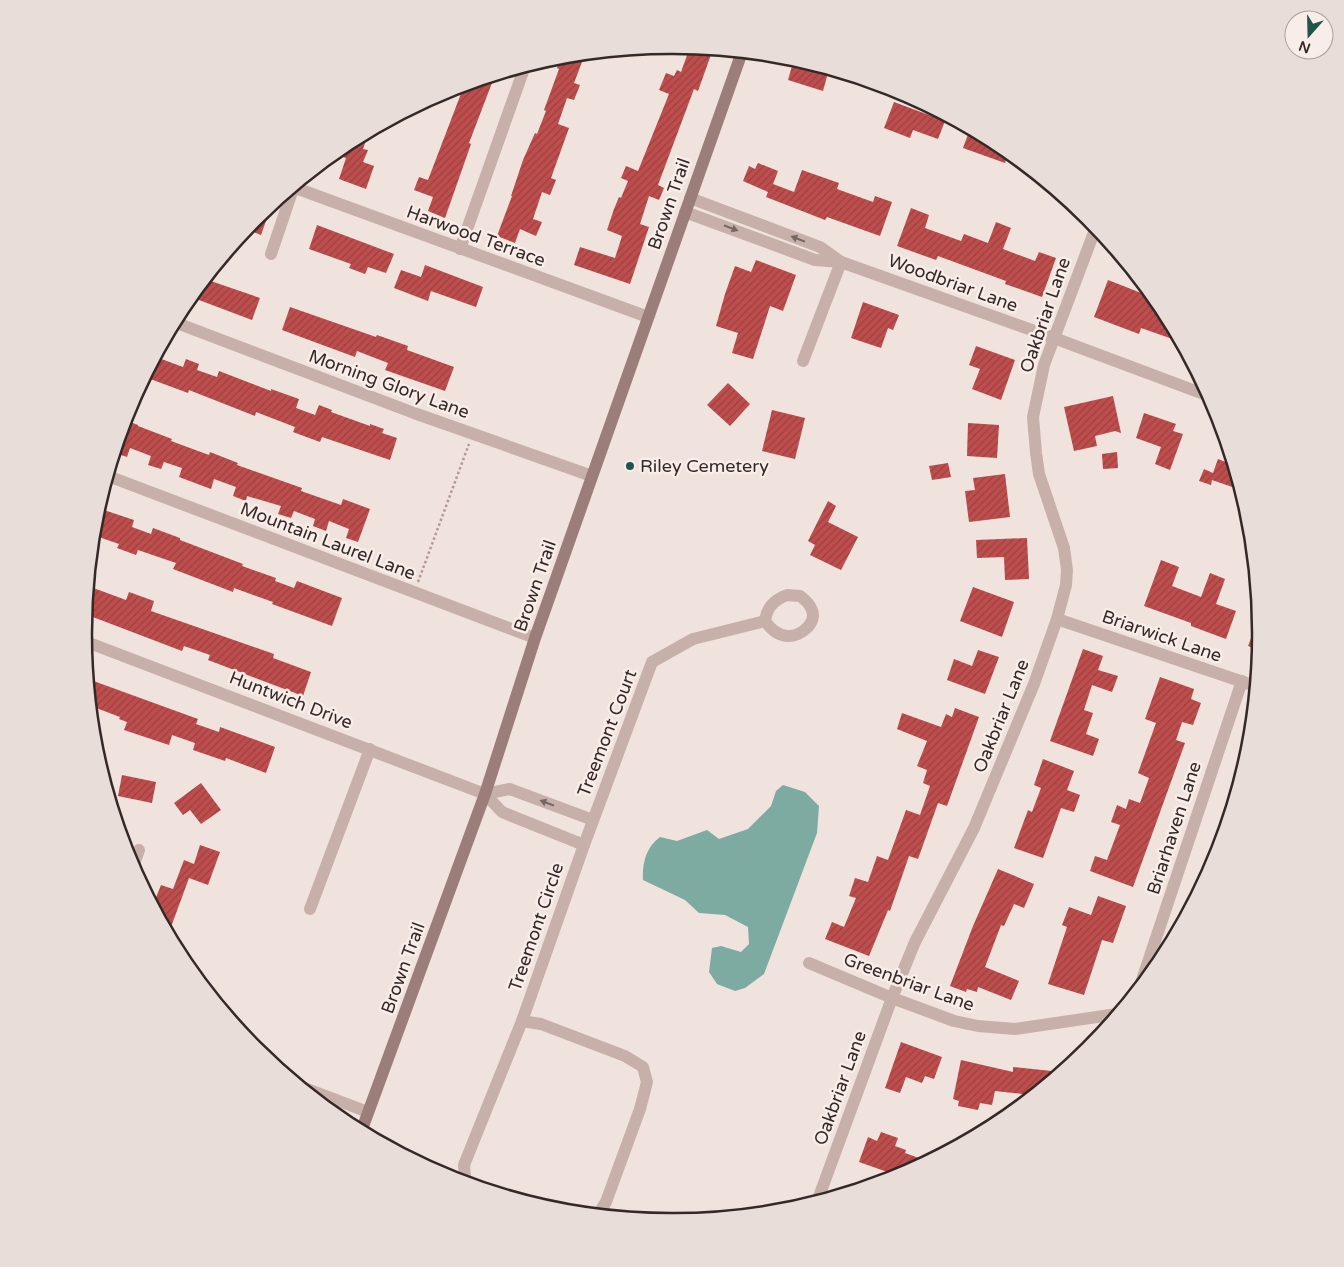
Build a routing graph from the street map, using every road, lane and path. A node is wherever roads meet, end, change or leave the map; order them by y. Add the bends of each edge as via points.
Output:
1 (740, 58) edge
2 (522, 74) edge
3 (300, 189) edge
4 (290, 198) edge
5 (690, 198) junction
6 (685, 212) junction
7 (1093, 235) edge
8 (460, 249) junction
9 (271, 254) dead end
10 (841, 262) junction
11 (648, 317) junction
12 (182, 325) edge
13 (1054, 338) junction
14 (804, 361) dead end
15 (1199, 392) edge
16 (473, 434) junction
17 (592, 476) junction
18 (113, 478) edge
19 (414, 593) junction
20 (1057, 619) junction
21 (765, 621) dead end
22 (535, 638) junction
23 (92, 644) edge
24 (1242, 681) junction
25 (1250, 684) edge
26 (370, 749) junction
27 (485, 794) junction
28 (593, 820) junction
29 (584, 845) junction
30 (139, 850) dead end
31 (137, 857) edge
32 (310, 909) dead end
33 (810, 963) dead end
34 (1147, 966) edge
35 (892, 998) junction
36 (1109, 1015) edge
37 (522, 1022) junction
38 (322, 1095) edge
39 (368, 1112) junction
40 (364, 1125) edge
41 (464, 1174) edge
42 (820, 1193) edge
43 (602, 1209) edge

1 - 5 street, Brown Trail
2 - 8 street
3 - 8 street, Harwood Terrace
4 - 9 street
5 - 6 street, Brown Trail
10 -> 5 street, Woodbriar Lane via 820,247
6 -> 10 street, Woodbriar Lane via 814,260
6 - 11 street, Brown Trail
7 - 13 street, Oakbriar Lane
8 - 11 street, Harwood Terrace
10 - 13 street, Woodbriar Lane
10 - 14 street
11 - 17 street, Brown Trail
12 - 16 street, Morning Glory Lane
13 - 15 street, Woodbriar Lane
13 - 20 street, Oakbriar Lane via 1044,365 1034,417 1039,474 1064,548 1067,570
16 - 17 street, Morning Glory Lane
16 - 19 path
17 - 22 street, Brown Trail
18 - 19 street, Mountain Laurel Lane
19 - 22 street, Mountain Laurel Lane
20 - 24 street, Briarwick Lane
20 - 35 street, Oakbriar Lane via 1034,684 974,828 915,942
21 - 28 street, Treemont Court via 692,639 652,662
22 - 27 street, Brown Trail
23 - 26 street, Huntwich Drive
24 - 25 street, Briarwick Lane
24 - 34 street, Briarhaven Lane
26 - 27 street, Huntwich Drive
26 - 32 street
28 -> 27 street via 510,789
27 - 29 street via 502,812
27 - 39 street, Brown Trail
28 - 29 street, Treemont Court
29 - 37 street, Treemont Circle
30 - 31 street
33 - 35 street, Greenbriar Lane
35 - 36 street, Greenbriar Lane via 954,1021 1014,1030
35 - 42 street, Oakbriar Lane
37 - 41 street, Treemont Circle via 464,1165
37 - 43 street via 541,1024 625,1056 642,1067 647,1082 640,1109
38 - 39 street
39 - 40 street, Brown Trail

